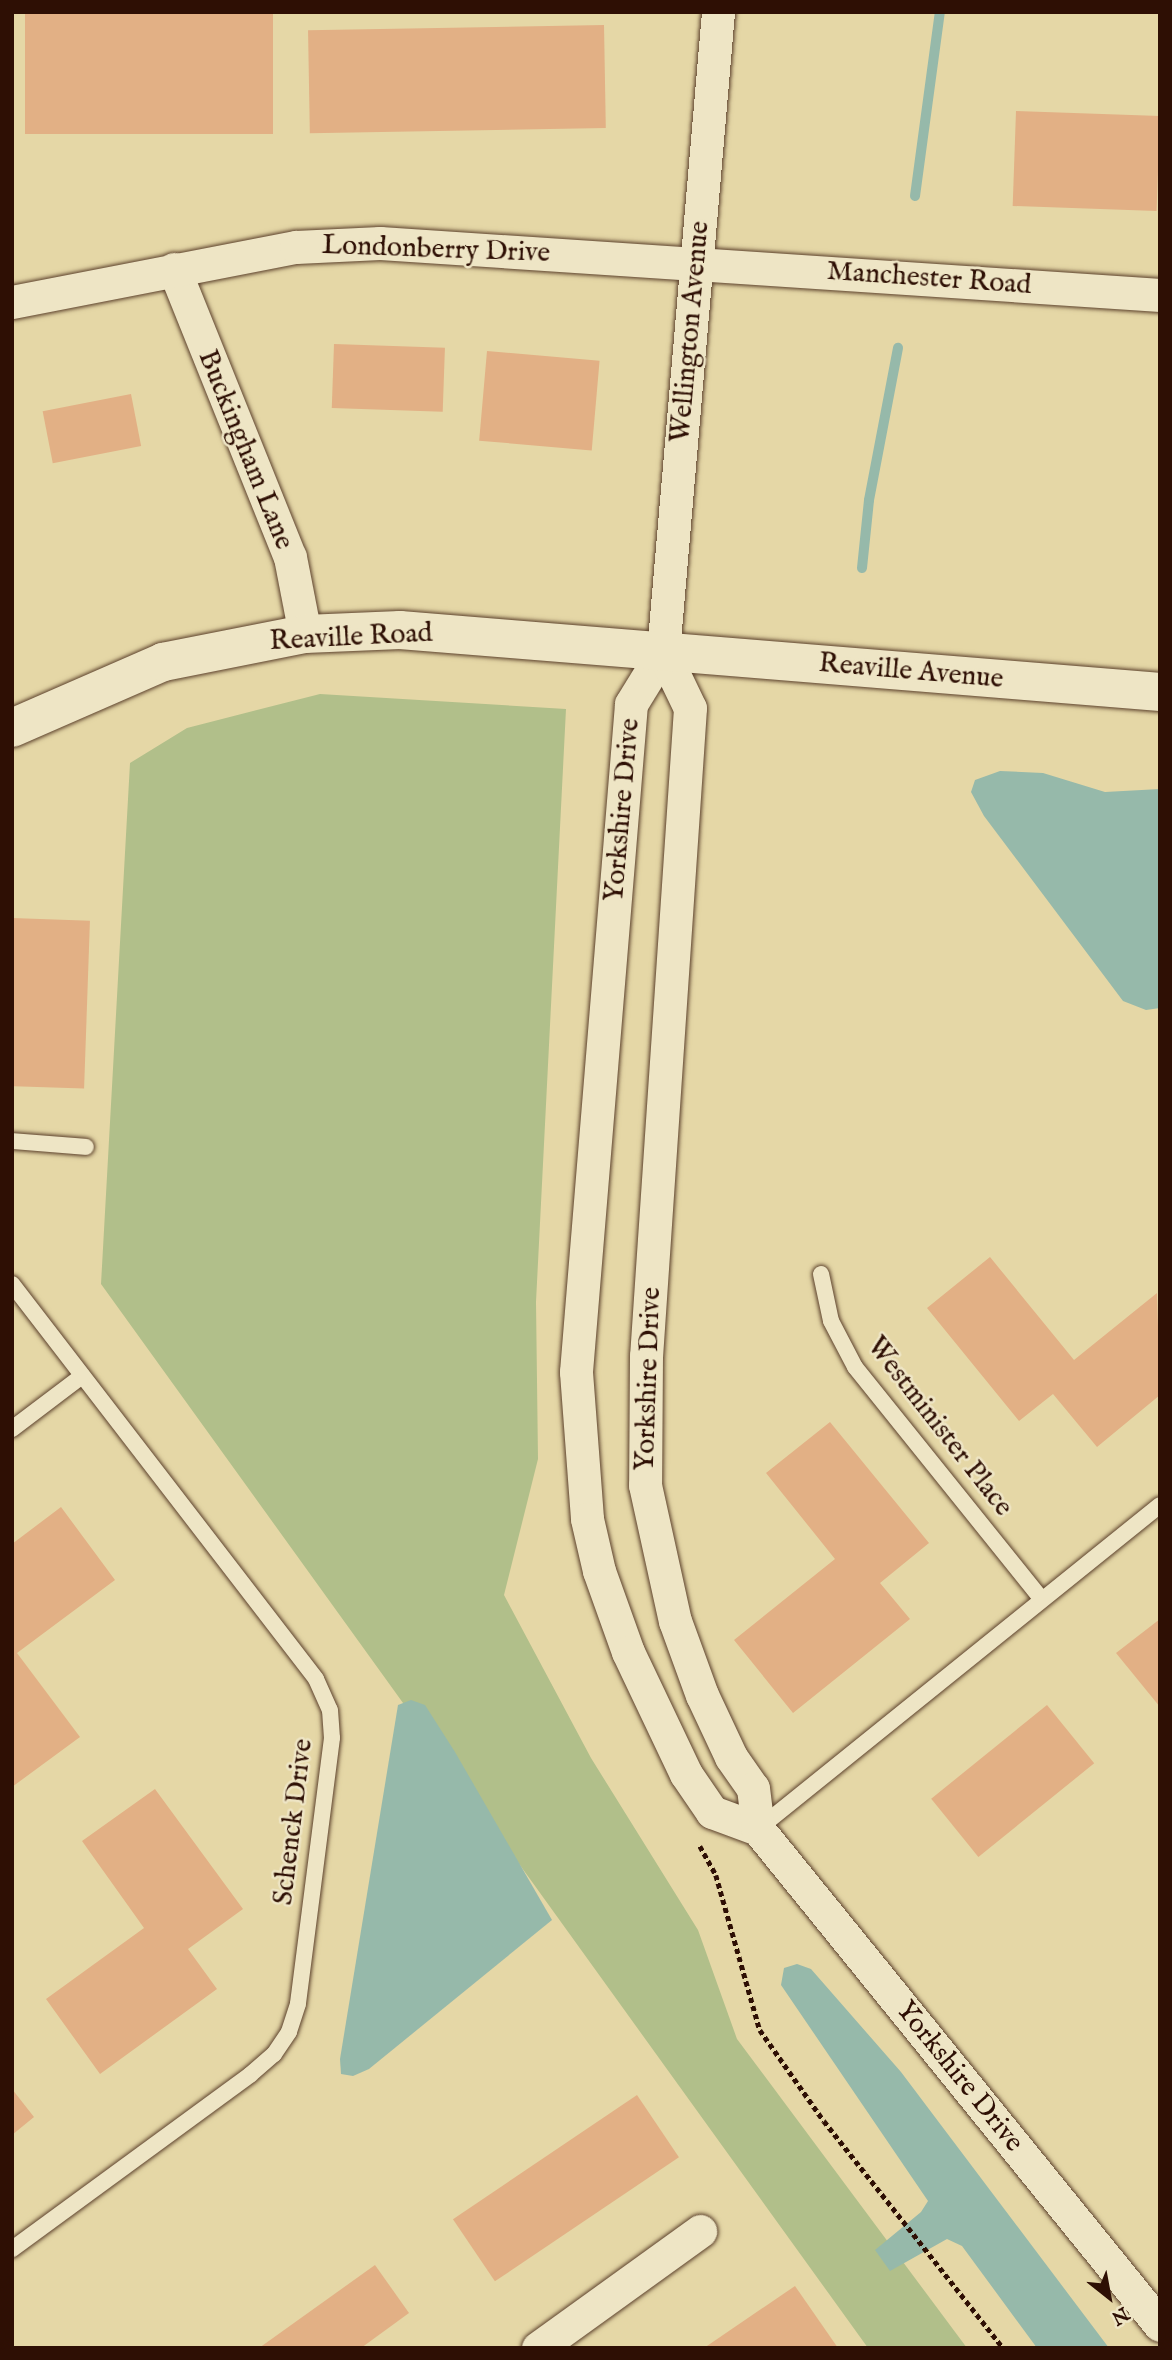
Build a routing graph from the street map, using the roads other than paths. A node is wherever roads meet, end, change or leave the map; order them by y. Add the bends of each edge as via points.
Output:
1 (718, 12) edge
2 (698, 262) junction
3 (174, 269) junction
4 (1160, 295) edge
5 (12, 302) edge
6 (305, 634) junction
7 (663, 652) junction
8 (1160, 692) edge
9 (12, 728) edge
10 (12, 1141) edge
11 (86, 1147) dead end
12 (821, 1275) dead end
13 (12, 1284) edge
14 (82, 1376) junction
15 (12, 1429) edge
16 (1160, 1505) edge
17 (1041, 1598) junction
18 (758, 1829) junction
19 (699, 2231) dead end
20 (12, 2249) edge
21 (1157, 2314) edge
22 (538, 2348) edge

1 - 2 street, Wellington Avenue
2 - 3 street, Londonberry Drive via 380,243 296,247
2 - 4 street, Manchester Road
2 - 7 street, Wellington Avenue
3 - 5 street, Londonberry Drive
3 - 6 street, Buckingham Lane via 289,557
6 - 7 street, Reaville Road via 400,630
6 - 9 street, Reaville Road via 163,662
7 - 8 street, Reaville Avenue
7 - 18 street, Yorkshire Drive via 690,708 646,1356 645,1485 675,1621 702,1695 731,1757 753,1788
7 - 18 street, Yorkshire Drive via 631,704 576,1372 580,1470 599,1571 654,1712 712,1812
10 - 11 lane
12 - 17 lane, Westminister Place via 831,1321 855,1367
13 - 14 lane, Schenck Drive
14 - 15 lane
14 - 20 lane, Schenck Drive via 316,1679 330,1710 332,1738 298,2004 289,2032 275,2054 250,2075
16 - 17 lane
17 - 18 lane
18 - 21 street, Yorkshire Drive
19 - 22 street

